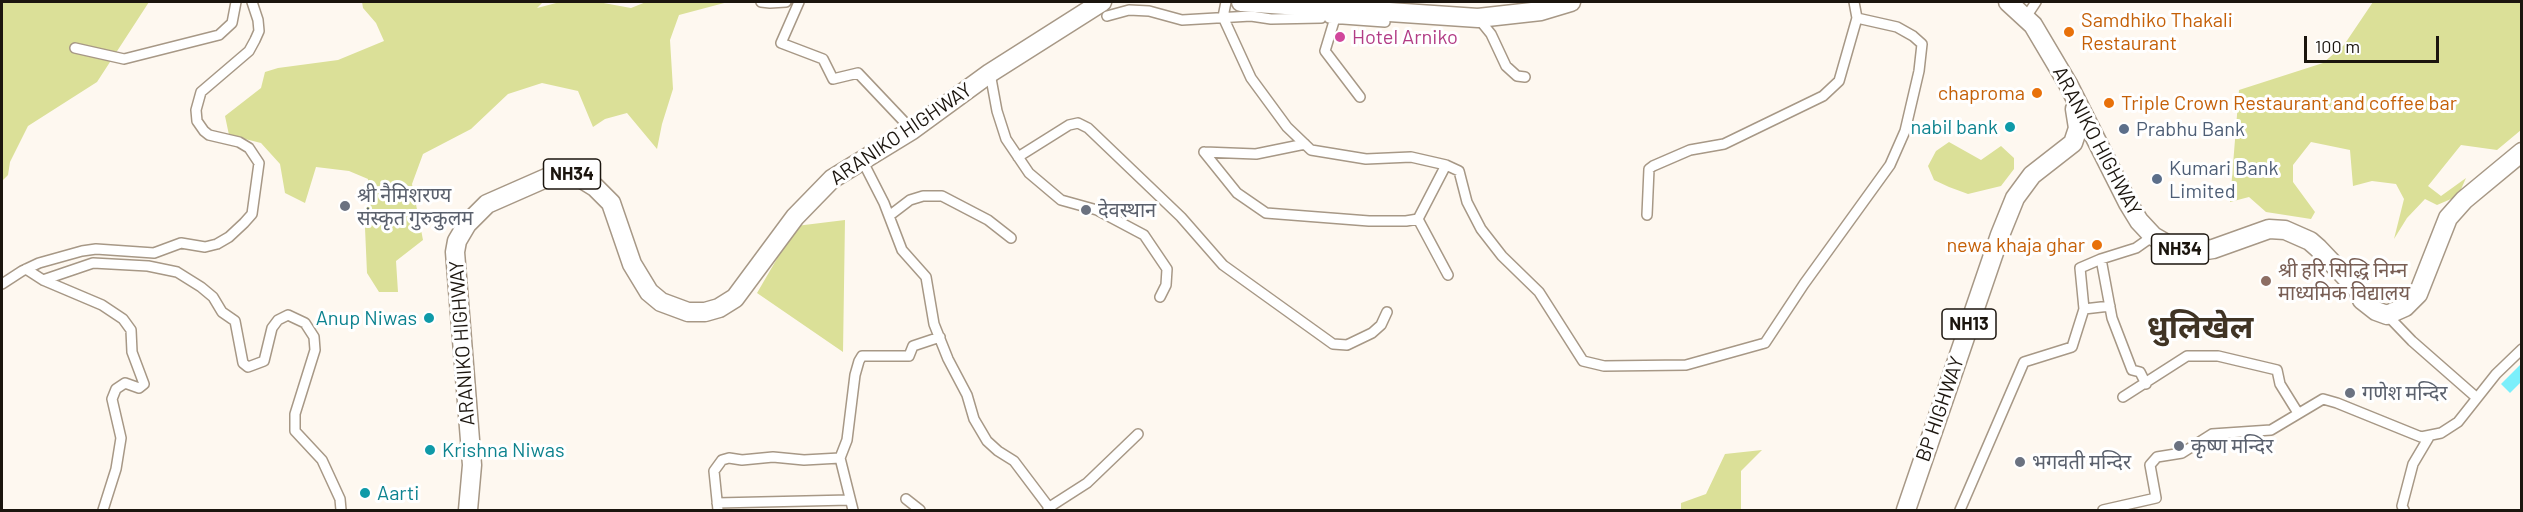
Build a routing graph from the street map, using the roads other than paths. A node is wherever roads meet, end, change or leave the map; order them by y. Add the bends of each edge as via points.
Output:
1 (236, 2) edge
2 (252, 2) edge
3 (761, 2) edge
4 (786, 2) edge
5 (799, 2) edge
6 (1226, 2) edge
7 (1241, 2) edge
8 (1570, 2) edge
9 (1854, 2) edge
10 (2008, 2) edge
11 (2036, 2) edge
12 (1105, 9) edge
13 (1325, 12) edge
14 (1223, 17) junction
15 (2026, 17) junction
16 (1478, 18) junction
17 (1857, 18) junction
18 (1385, 22) dead end
19 (75, 48) dead end
20 (990, 73) junction
21 (1525, 77) dead end
22 (2068, 84) junction
23 (1359, 97) dead end
24 (912, 130) junction
25 (1305, 144) junction
26 (2522, 152) edge
27 (2060, 154) junction
28 (1018, 157) junction
29 (862, 160) junction
30 (2109, 164) junction
31 (1446, 165) junction
32 (1647, 214) dead end
33 (889, 216) junction
34 (1418, 219) junction
35 (2153, 236) junction
36 (1011, 238) dead end
37 (2101, 259) junction
38 (26, 269) junction
39 (1448, 275) dead end
40 (43, 280) junction
41 (2, 284) edge
42 (1160, 297) dead end
43 (2110, 306) junction
44 (2084, 309) junction
45 (1387, 312) dead end
46 (2387, 315) junction
47 (940, 337) junction
48 (2522, 349) edge
49 (2146, 384) junction
50 (2123, 397) dead end
51 (2477, 398) junction
52 (2298, 413) junction
53 (1138, 434) dead end
54 (2429, 437) junction
55 (840, 458) junction
56 (906, 499) dead end
57 (850, 500) junction
58 (717, 507) edge
59 (2403, 508) edge
60 (1050, 509) edge
61 (103, 510) edge
62 (340, 510) edge
63 (468, 510) edge
64 (853, 510) edge
65 (920, 510) edge
66 (1905, 510) edge
67 (1960, 510) edge
68 (2103, 510) edge
69 (2391, 510) edge

1 - 19 street via 232,23 219,35 124,59
2 - 38 street via 259,31 255,40 249,51 201,92 196,110 204,131 239,141 259,163 252,214 230,237 205,247 181,243 154,253 96,249
3 - 4 street
5 - 24 street via 781,43 823,59 833,79 858,73
6 - 14 street
7 - 13 highway
8 - 16 highway
9 - 17 street
10 - 15 highway, ARANIKO HIGHWAY / NH34
11 - 15 street
12 - 14 street via 1149,11 1182,20
12 - 20 highway, ARANIKO HIGHWAY / NH34
13 - 14 street
13 - 16 highway
13 - 18 street via 1348,21
13 - 23 street via 1325,51
14 - 25 street via 1251,78 1287,127
15 - 22 highway, ARANIKO HIGHWAY / NH34
16 - 21 street via 1491,34 1506,66 1517,76
17 - 31 street via 1897,27 1922,44 1905,131 1890,165 1765,343 1686,365 1604,366 1582,361 1539,292 1481,229 1467,202 1459,171
17 - 32 street via 1839,81 1823,96 1724,144 1690,150 1653,166 1649,169
20 - 24 highway, ARANIKO HIGHWAY / NH34
20 - 28 street via 1006,139
22 - 27 highway, BP HIGHWAY / NH13 via 2078,128 2073,143
22 - 30 highway, ARANIKO HIGHWAY / NH34
24 - 29 highway, ARANIKO HIGHWAY / NH34
25 - 31 street via 1311,150 1344,156 1411,157
25 - 34 street via 1256,154 1203,152 1238,193 1266,213 1370,221
26 - 46 highway via 2448,218 2418,294 2405,307
27 - 30 highway via 2084,151
27 - 66 highway, BP HIGHWAY / NH13 via 2032,175 2015,198
28 - 42 street via 1029,173 1061,200 1097,210 1144,235 1167,269
28 - 45 street via 1078,123 1088,128 1181,217 1223,265 1333,344 1347,345 1372,333
29 - 33 street
29 - 63 highway, ARANIKO HIGHWAY / NH34 via 832,179 795,217 735,298 705,312 673,308 649,292 633,264 611,203 574,174 542,179 497,198 475,214 461,234 455,252 472,465
30 - 35 highway, ARANIKO HIGHWAY / NH34 via 2139,221
31 - 34 street
33 - 36 street via 910,200 942,196 988,220
33 - 47 street via 902,250 929,283 930,308
34 - 39 street
35 - 37 street via 2136,248
35 - 46 highway, ARANIKO HIGHWAY / NH34 via 2172,247 2194,252 2269,229 2285,230 2310,241 2358,290 2362,300
37 - 43 street
37 - 44 street via 2080,268
38 - 40 street
38 - 41 street
40 - 61 street via 102,305 123,319 131,330 132,352 144,384 139,388 125,383 116,389 112,399 121,438
40 - 62 street via 93,263 177,272 213,297 222,312 235,321 243,363 248,367 264,361 272,328 278,320 288,315 301,320 312,330 315,342 295,414 295,431 322,460 340,499
43 - 44 street
43 - 49 street via 2132,370 2140,372
44 - 67 street via 2072,347 2024,363
46 - 51 street
47 - 55 street via 913,346 909,356 862,356 855,375 847,440
47 - 60 street via 987,441 1014,461
48 - 51 street
49 - 50 street
49 - 52 street via 2187,356 2218,356 2277,370 2280,384
51 - 54 street via 2451,428
52 - 54 street via 2322,399 2403,431
52 - 68 street via 2271,430 2212,434 2182,453 2157,457 2150,465 2156,498
53 - 60 street via 1087,483
54 - 59 street via 2413,464
55 - 57 street
55 - 58 street via 722,460 714,471
56 - 65 street
57 - 58 street
57 - 64 street
59 - 69 street

